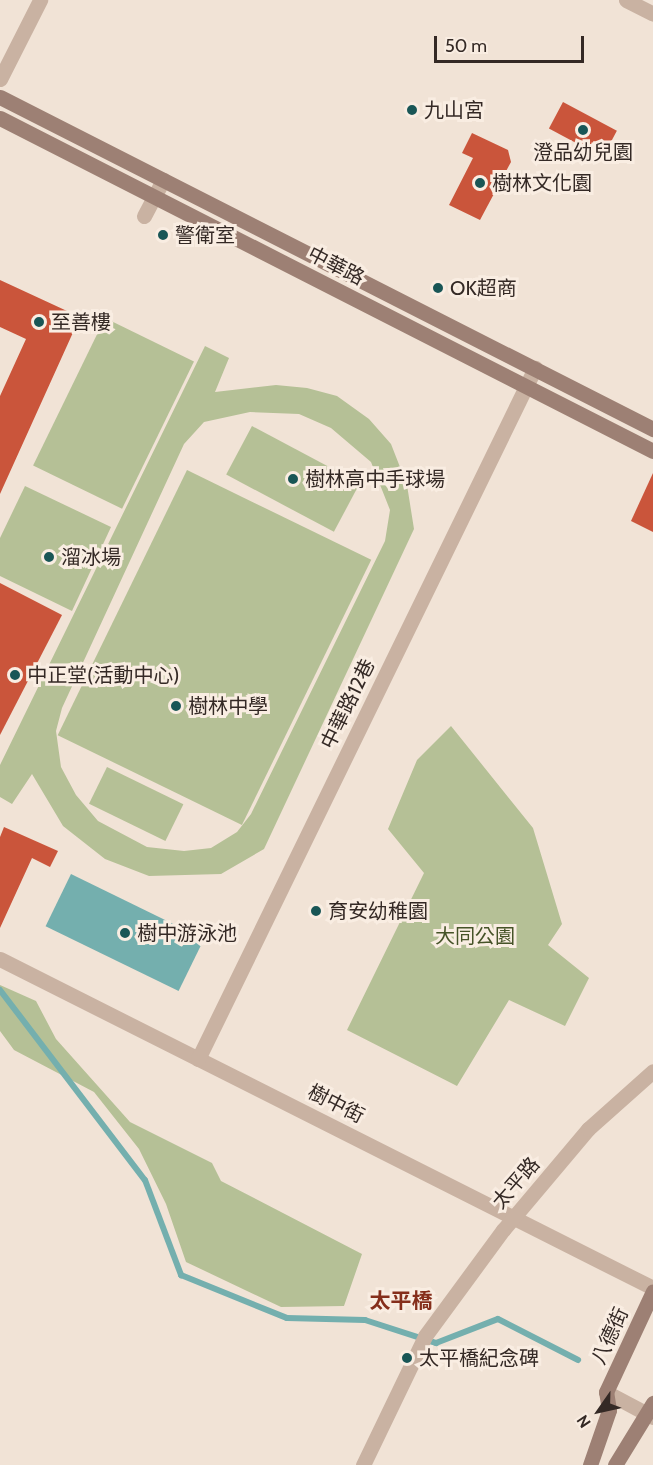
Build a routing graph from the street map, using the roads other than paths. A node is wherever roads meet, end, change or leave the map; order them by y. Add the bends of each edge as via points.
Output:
1 (40, 0) edge
2 (626, 0) edge
3 (653, 14) edge
4 (0, 79) edge
5 (0, 97) edge
6 (0, 118) edge
7 (163, 180) junction
8 (154, 197) junction
9 (144, 216) dead end
10 (535, 368) junction
11 (526, 386) junction
12 (653, 429) edge
13 (653, 451) edge
14 (0, 959) edge
15 (198, 1059) junction
16 (653, 1071) edge
17 (516, 1219) junction
18 (653, 1289) edge
19 (606, 1392) junction
20 (651, 1411) edge
21 (363, 1465) edge
22 (590, 1465) edge
23 (615, 1465) edge

1 - 4 street
2 - 3 street
5 - 7 street, 中華路
6 - 8 street, 中華路
7 - 8 street
7 - 10 street, 中華路
8 - 9 street
8 - 11 street, 中華路
10 - 11 street, 中華路12巷
10 - 12 street, 中華路
11 - 13 street, 中華路
11 - 15 street, 中華路12巷
14 - 15 street, 樹中街
15 - 17 street, 樹中街
16 - 17 street, 太平路 via 588,1130
17 - 18 street, 樹中街
17 - 21 street, 太平路 via 425,1336
18 - 19 street, 八德街
19 - 20 street
19 - 22 street, 八德街 via 609,1410
20 - 23 street via 625,1443

